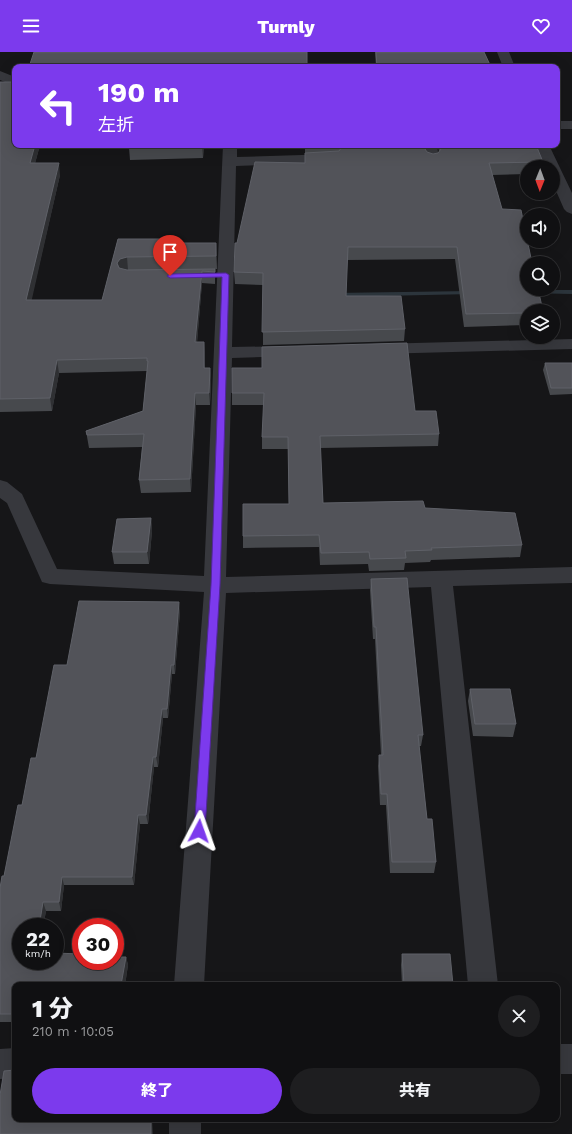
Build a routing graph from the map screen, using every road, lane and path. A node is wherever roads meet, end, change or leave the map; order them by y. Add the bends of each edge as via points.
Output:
1 (503, 52) edge
2 (508, 64) edge
3 (0, 75) edge
4 (12, 81) edge
5 (560, 125) edge
6 (572, 125) edge
7 (430, 148) edge
8 (543, 148) edge
9 (230, 153) edge
10 (333, 158) edge
11 (432, 160) edge
12 (549, 160) edge
13 (560, 183) edge
14 (572, 209) edge
15 (572, 344) edge
16 (358, 350) edge
17 (310, 351) edge
18 (223, 353) junction
19 (0, 487) edge
20 (572, 575) edge
21 (441, 578) junction
22 (215, 585) junction
23 (189, 982) edge
24 (483, 982) edge
25 (560, 1059) edge
26 (572, 1059) edge
27 (12, 1062) edge
28 (0, 1064) edge
29 (185, 1122) edge
30 (185, 1134) edge

1 - 2 street
3 - 4 street
5 - 6 street
7 - 11 street
8 - 12 street
9 - 10 street
9 - 18 street via 218,275
13 - 14 street
15 - 16 street
17 - 18 street
18 - 22 street
19 - 22 street via 14,498 50,576
20 - 21 street
21 - 22 street
21 - 24 street
22 - 23 street
25 - 26 street
27 - 28 street
29 - 30 street

